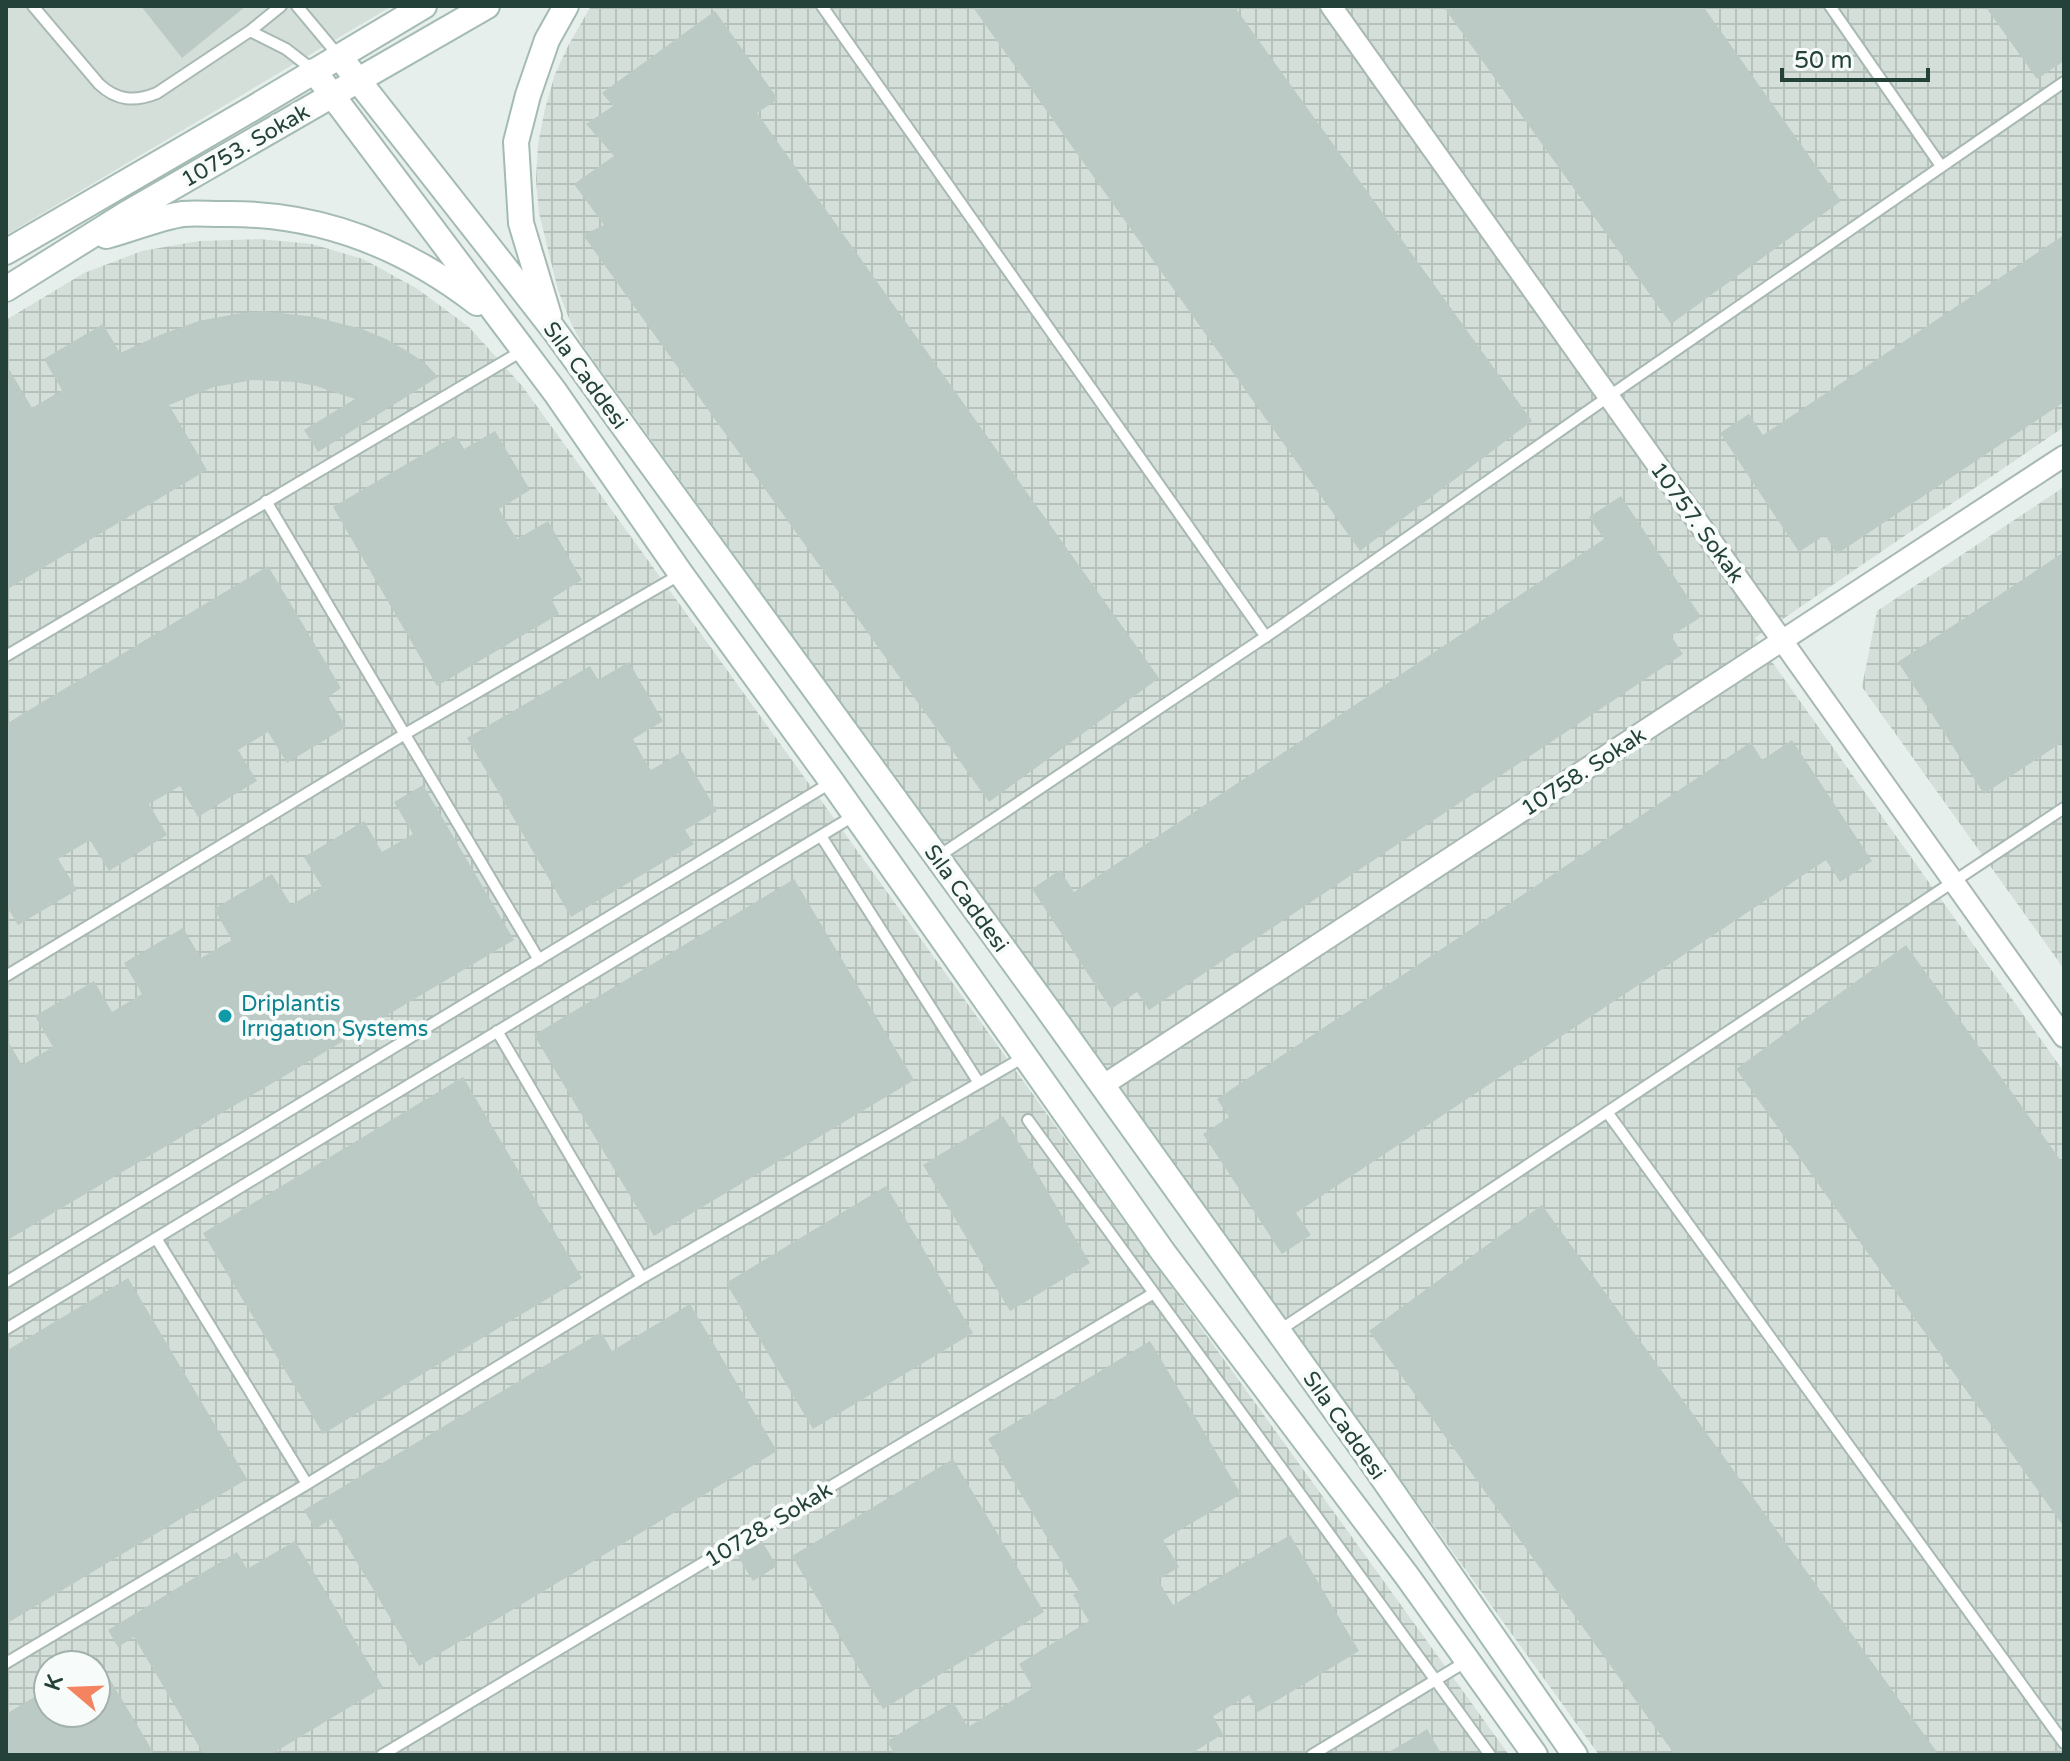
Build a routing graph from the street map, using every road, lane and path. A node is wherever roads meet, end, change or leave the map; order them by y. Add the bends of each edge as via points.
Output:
1 (33, 6) edge
2 (281, 6) edge
3 (297, 6) edge
4 (424, 6) edge
5 (487, 6) edge
6 (566, 6) edge
7 (822, 6) edge
8 (1331, 6) edge
9 (1830, 6) edge
10 (250, 31) junction
11 (339, 56) junction
12 (314, 71) junction
13 (357, 79) junction
14 (2064, 82) edge
15 (332, 94) junction
16 (1941, 166) junction
17 (81, 244) junction
18 (6, 252) edge
19 (6, 289) edge
20 (504, 324) junction
21 (554, 330) junction
22 (524, 350) junction
23 (1608, 397) junction
24 (2064, 456) edge
25 (266, 501) junction
26 (681, 574) junction
27 (1266, 637) junction
28 (1783, 640) junction
29 (6, 656) edge
30 (405, 734) junction
31 (832, 782) junction
32 (2064, 808) edge
33 (855, 815) junction
34 (821, 836) junction
35 (937, 857) junction
36 (1954, 881) junction
37 (539, 960) junction
38 (6, 976) edge
39 (497, 1031) junction
40 (2064, 1037) edge
41 (1024, 1057) junction
42 (979, 1083) junction
43 (1102, 1086) junction
44 (1607, 1112) junction
45 (1028, 1120) dead end
46 (156, 1238) junction
47 (642, 1278) junction
48 (6, 1282) edge
49 (1154, 1293) junction
50 (6, 1329) edge
51 (1279, 1331) junction
52 (307, 1484) junction
53 (1467, 1661) junction
54 (6, 1663) edge
55 (1436, 1681) junction
56 (2064, 1743) edge
57 (382, 1755) edge
58 (1312, 1755) edge
59 (1490, 1755) edge
60 (1535, 1755) edge
61 (1575, 1755) edge

1 - 10 lane via 99,84 132,100 157,93
2 - 10 lane
3 - 11 lane
4 - 11 street, 10753. Sokak
5 - 13 street, 10753. Sokak
6 - 21 street via 547,40 516,142 521,223
7 - 27 lane
8 - 23 street, 10757. Sokak
9 - 16 lane
10 - 12 lane
11 - 12 street, 10753. Sokak
11 - 13 street, Sıla Caddesi
12 - 15 street, Sıla Caddesi
12 - 18 street, 10753. Sokak
13 - 15 street, 10753. Sokak
13 - 21 street, Sıla Caddesi
14 - 16 lane
15 - 17 street, 10753. Sokak
15 - 20 street, Sıla Caddesi
16 - 23 lane
17 - 19 street, 10753. Sokak
17 - 20 street via 182,214 254,213 304,222 352,233 402,254 453,284
20 - 22 street, Sıla Caddesi
21 - 35 street, Sıla Caddesi
22 - 25 lane
22 - 26 street, Sıla Caddesi
23 - 27 lane
23 - 28 street, 10757. Sokak
24 - 28 street, 10758. Sokak
25 - 29 lane
25 - 30 lane
26 - 30 lane
26 - 31 street, Sıla Caddesi
27 - 35 lane
28 - 36 street, 10757. Sokak
28 - 43 street, 10758. Sokak
30 - 37 lane
30 - 38 lane
31 - 33 street, Sıla Caddesi
31 - 37 lane
32 - 36 lane
33 - 34 lane
33 - 41 street, Sıla Caddesi
34 - 39 lane
34 - 42 lane
35 - 43 street, Sıla Caddesi
36 - 40 street, 10757. Sokak
36 - 44 lane
37 - 48 lane
39 - 46 lane
39 - 47 lane
41 - 42 lane
41 - 53 street, Sıla Caddesi
42 - 47 lane
43 - 51 street, Sıla Caddesi
44 - 51 lane
44 - 56 lane
45 - 49 lane
46 - 50 lane
46 - 52 lane
47 - 52 lane
49 - 55 lane
49 - 57 lane, 10728. Sokak
51 - 61 street, Sıla Caddesi
52 - 54 lane
53 - 55 lane
53 - 60 street, Sıla Caddesi
55 - 58 lane
55 - 59 lane

